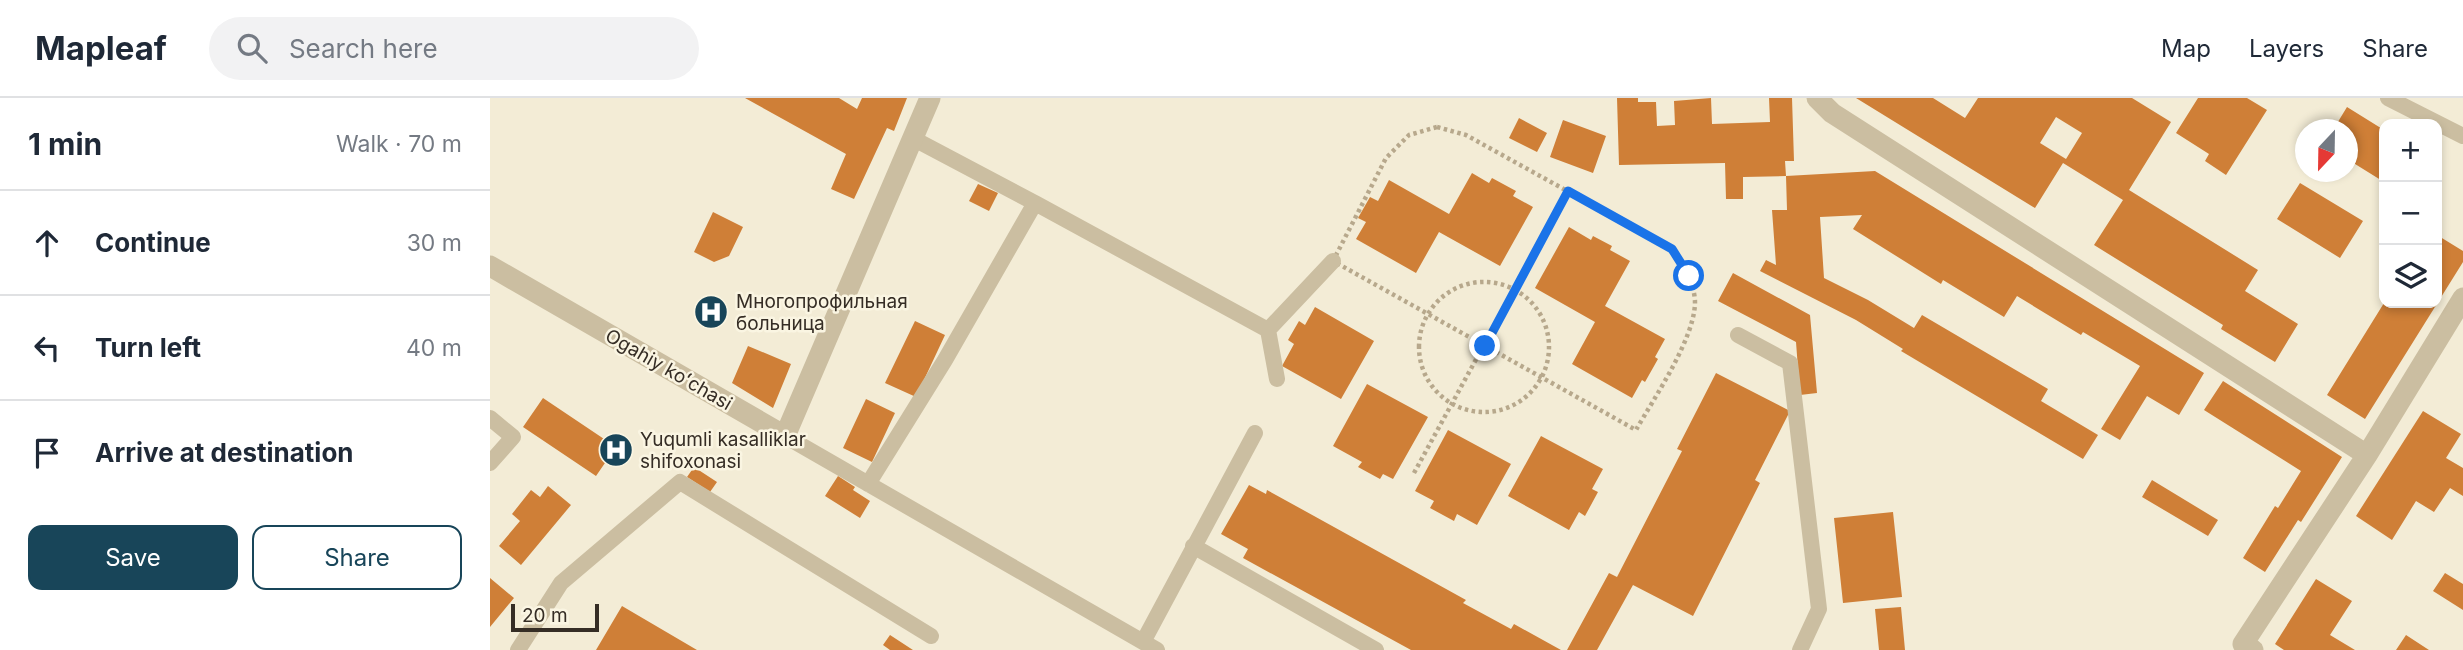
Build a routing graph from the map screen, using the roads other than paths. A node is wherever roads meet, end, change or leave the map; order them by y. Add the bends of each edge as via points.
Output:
1 (930, 98) edge
2 (1817, 98) edge
3 (2388, 98) edge
4 (2463, 136) edge
5 (914, 139) junction
6 (1035, 202) junction
7 (1333, 261) road end
8 (490, 266) edge
9 (2463, 298) edge
10 (1268, 330) junction
11 (1738, 335) dead end
12 (1278, 379) dead end
13 (490, 418) edge
14 (1255, 433) dead end
15 (785, 436) junction
16 (2367, 455) junction
17 (490, 463) edge
18 (868, 484) junction
19 (1193, 545) junction
20 (931, 636) dead end
21 (1150, 646) edge
22 (2245, 648) edge
23 (518, 650) edge
24 (1376, 650) edge
25 (1800, 650) edge

1 - 5 street
2 - 16 street via 1832,113
3 - 4 lane
5 - 6 lane
5 - 15 street
6 - 10 lane
6 - 18 lane
7 - 10 lane
8 - 15 street, Ogahiy koʻchasi
9 - 16 street
10 - 12 lane
11 - 25 lane via 1790,363 1819,609
13 - 17 lane via 513,437
14 - 19 lane
15 - 18 lane
16 - 22 street
18 - 21 lane
19 - 21 lane
19 - 24 lane
20 - 23 lane via 680,482 561,583

